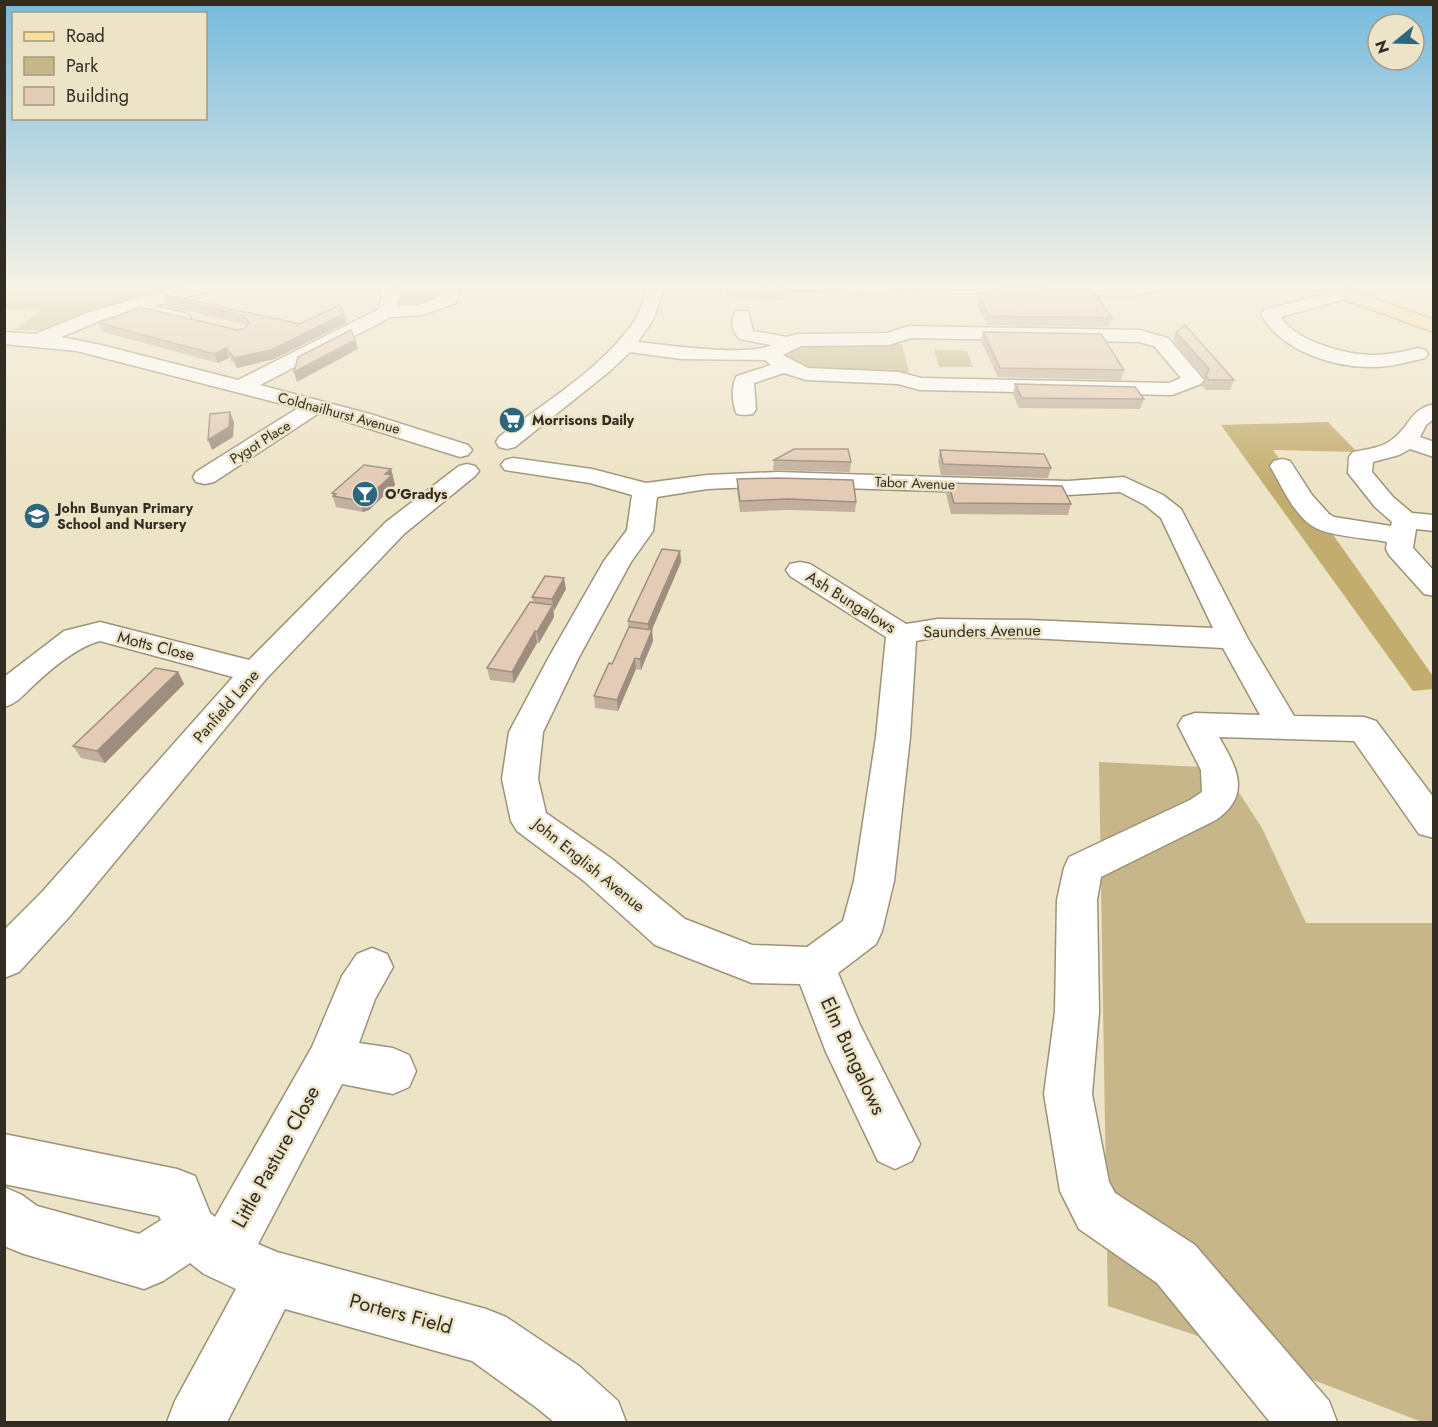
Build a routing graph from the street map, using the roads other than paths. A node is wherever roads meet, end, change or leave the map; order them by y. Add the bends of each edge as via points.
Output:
1 (101, 352) edge
2 (310, 352) edge
3 (619, 352) edge
4 (670, 352) edge
5 (773, 352) edge
6 (1169, 352) edge
7 (1329, 352) edge
8 (769, 354) junction
9 (1422, 357) edge
10 (1348, 359) junction
11 (787, 366) junction
12 (1318, 373) dead end
13 (241, 387) junction
14 (315, 406) junction
15 (746, 409) dead end
16 (1434, 410) edge
17 (1400, 445) junction
18 (1434, 450) edge
19 (510, 454) junction
20 (463, 461) junction
21 (1282, 466) dead end
22 (1147, 467) dead end
23 (205, 477) dead end
24 (1124, 484) junction
25 (645, 491) junction
26 (1434, 523) edge
27 (1403, 528) junction
28 (800, 570) dead end
29 (1434, 588) edge
30 (901, 634) junction
31 (1233, 639) junction
32 (255, 672) junction
33 (4, 696) edge
34 (1283, 726) junction
35 (1432, 824) dead end
36 (4, 959) edge
37 (813, 966) junction
38 (372, 967) dead end
39 (330, 1060) junction
40 (393, 1071) dead end
41 (895, 1144) dead end
42 (4, 1159) edge
43 (4, 1213) edge
44 (207, 1243) junction
45 (272, 1278) junction
46 (196, 1422) edge
47 (597, 1422) edge
48 (1308, 1422) edge

1 - 13 street, Coldnailhurst Avenue
2 - 13 street
3 - 19 street
4 - 8 street
5 - 8 street
6 - 11 street via 1194,381 1172,389 920,384 899,378 806,374
7 - 10 street
8 - 11 street
9 - 10 street
10 - 12 street via 1338,367
11 - 15 street via 744,380
13 - 14 street, Coldnailhurst Avenue
14 - 20 street, Coldnailhurst Avenue via 381,422
14 - 23 street, Pygot Place
16 - 17 street via 1418,418
17 - 18 street
17 - 27 street via 1361,457 1360,473
19 - 20 street, Coldnailhurst Avenue via 491,473
19 - 25 street, Tabor Avenue
20 - 32 street, Panfield Lane
21 - 27 street via 1320,520 1328,524
22 - 24 street
24 - 25 street, Tabor Avenue via 1068,488 777,479 707,482
24 - 31 street via 1172,514
25 - 37 street, John English Avenue via 640,531 618,561 526,732 520,779 530,820 598,870 670,932 752,964
26 - 27 street
27 - 29 street via 1399,549
28 - 30 street, Ash Bungalows
30 - 31 street, Saunders Avenue via 938,628 1029,629
30 - 37 street, Saunders Avenue via 893,737 874,881 861,931
31 - 34 street
32 - 33 street, Motts Close via 100,632 75,638
32 - 36 street, Panfield Lane via 71,887
34 - 35 street via 1364,729
34 - 48 street via 1195,725 1221,783 1217,799 1203,810 1083,868 1077,900 1077,1012 1068,1094 1085,1191 1096,1211 1176,1264
37 - 41 street, Elm Bungalows via 842,1038
38 - 39 street, Little Pasture Close via 357,990
39 - 40 street
39 - 44 street, Little Pasture Close
42 - 44 street via 177,1194
43 - 44 street via 24,1228 144,1262
44 - 45 street, Porters Field
45 - 46 street
45 - 47 street, Porters Field via 486,1337 558,1387

